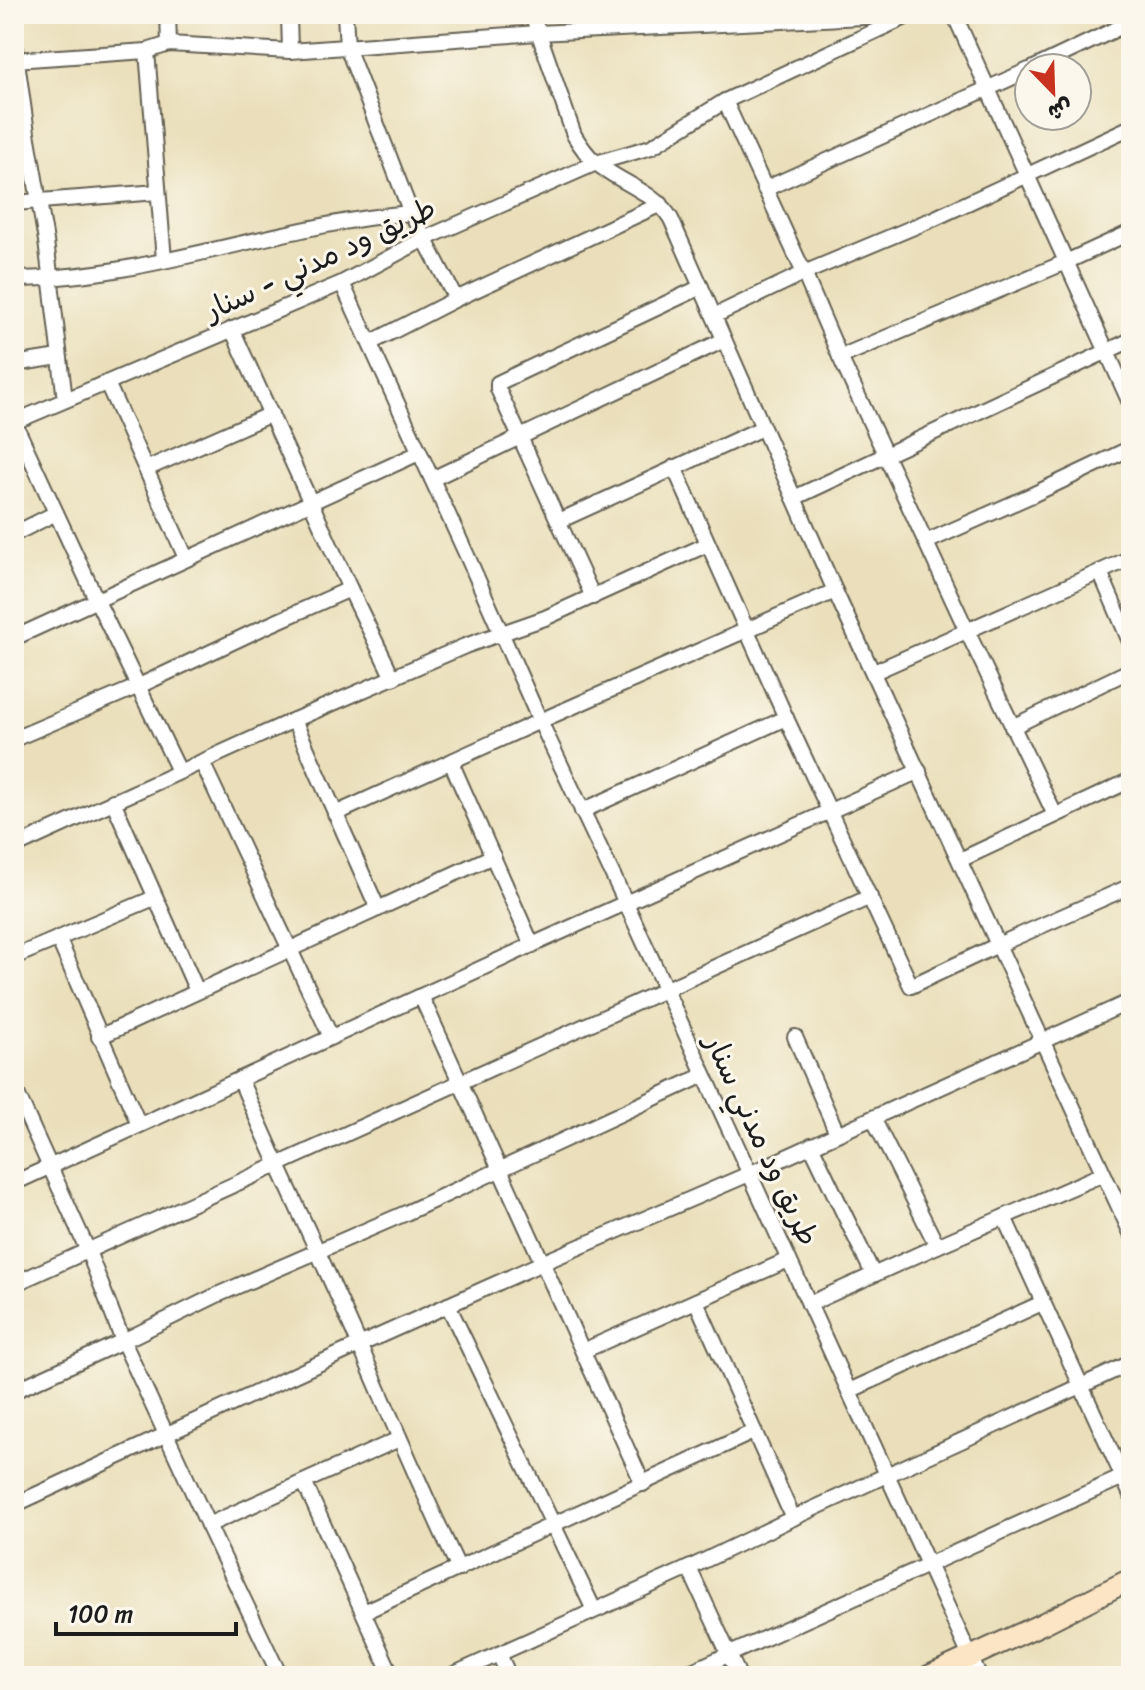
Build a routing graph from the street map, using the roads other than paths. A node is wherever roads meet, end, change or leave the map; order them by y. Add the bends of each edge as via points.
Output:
1 (168, 14) edge
2 (289, 14) edge
3 (345, 14) edge
4 (532, 14) edge
5 (912, 14) edge
6 (954, 14) edge
7 (1131, 22) edge
8 (538, 33) junction
9 (14, 40) edge
10 (169, 44) junction
11 (347, 47) junction
12 (147, 51) junction
13 (290, 51) junction
14 (1068, 52) edge
15 (15, 59) edge
16 (1013, 78) edge
17 (989, 89) junction
18 (725, 101) junction
19 (1131, 127) edge
20 (596, 163) junction
21 (1027, 174) junction
22 (765, 189) junction
23 (158, 192) junction
24 (39, 201) junction
25 (14, 203) edge
26 (661, 204) junction
27 (411, 213) junction
28 (1131, 232) edge
29 (424, 239) junction
30 (164, 260) junction
31 (1066, 262) junction
32 (804, 273) junction
33 (14, 279) edge
34 (51, 279) junction
35 (342, 283) junction
36 (701, 287) junction
37 (456, 299) junction
38 (714, 316) junction
39 (232, 329) junction
40 (724, 340) junction
41 (1131, 340) edge
42 (370, 343) junction
43 (1106, 352) junction
44 (59, 357) junction
45 (840, 357) junction
46 (14, 364) edge
47 (107, 383) junction
48 (65, 400) junction
49 (1131, 405) edge
50 (271, 414) junction
51 (14, 422) edge
52 (762, 428) junction
53 (520, 436) junction
54 (1131, 448) edge
55 (419, 453) junction
56 (886, 455) junction
57 (674, 467) junction
58 (146, 469) junction
59 (432, 479) junction
60 (794, 498) junction
61 (311, 501) junction
62 (56, 513) junction
63 (559, 521) junction
64 (14, 534) edge
65 (926, 542) junction
66 (708, 544) junction
67 (186, 558) junction
68 (1131, 558) edge
69 (1100, 572) junction
70 (350, 589) junction
71 (835, 591) junction
72 (593, 597) junction
73 (97, 601) junction
74 (747, 629) junction
75 (967, 631) junction
76 (500, 633) junction
77 (14, 638) edge
78 (1131, 644) edge
79 (1131, 670) edge
80 (874, 672) junction
81 (393, 678) junction
82 (139, 686) junction
83 (786, 718) junction
84 (294, 720) junction
85 (540, 721) junction
86 (1012, 727) junction
87 (14, 739) edge
88 (202, 762) junction
89 (451, 762) junction
90 (179, 771) junction
91 (919, 771) junction
92 (1131, 780) edge
93 (113, 801) junction
94 (582, 811) junction
95 (830, 811) junction
96 (335, 814) junction
97 (1055, 815) junction
98 (14, 847) edge
99 (493, 856) junction
100 (960, 860) junction
101 (1131, 886) edge
102 (870, 897) junction
103 (154, 898) junction
104 (626, 903) junction
105 (378, 909) junction
106 (58, 938) junction
107 (532, 945) junction
108 (998, 945) junction
109 (291, 949) junction
110 (14, 957) edge
111 (665, 989) junction
112 (197, 991) junction
113 (421, 996) junction
114 (1131, 1001) edge
115 (99, 1037) junction
116 (331, 1037) junction
117 (795, 1037) dead end
118 (1044, 1041) junction
119 (704, 1075) junction
120 (240, 1079) junction
121 (459, 1083) junction
122 (14, 1087) edge
123 (873, 1118) junction
124 (139, 1125) junction
125 (837, 1133) junction
126 (811, 1145) junction
127 (50, 1166) junction
128 (277, 1166) junction
129 (500, 1169) junction
130 (749, 1174) junction
131 (1103, 1174) junction
132 (14, 1183) edge
133 (1004, 1217) junction
134 (1131, 1233) edge
135 (937, 1246) junction
136 (88, 1251) junction
137 (317, 1252) junction
138 (788, 1260) junction
139 (542, 1263) junction
140 (873, 1274) junction
141 (14, 1284) edge
142 (696, 1301) junction
143 (1042, 1303) junction
144 (809, 1304) junction
145 (448, 1305) junction
146 (123, 1341) junction
147 (359, 1345) junction
148 (583, 1351) junction
149 (1131, 1363) edge
150 (14, 1371) edge
151 (1081, 1386) junction
152 (18, 1389) edge
153 (849, 1391) junction
154 (753, 1432) junction
155 (166, 1433) junction
156 (399, 1439) junction
157 (888, 1475) junction
158 (1123, 1477) junction
159 (304, 1482) junction
160 (643, 1484) junction
161 (1131, 1495) edge
162 (14, 1505) edge
163 (793, 1518) junction
164 (208, 1525) junction
165 (553, 1526) junction
166 (929, 1565) junction
167 (689, 1568) junction
168 (459, 1569) junction
169 (1131, 1579) edge
170 (1131, 1595) edge
171 (594, 1610) junction
172 (364, 1612) junction
173 (499, 1654) junction
174 (729, 1655) junction
175 (972, 1670) edge
176 (280, 1676) edge
177 (392, 1676) edge
178 (450, 1676) edge
179 (509, 1676) edge
180 (681, 1676) edge
181 (739, 1676) edge
182 (929, 1676) edge

1 - 10 street
2 - 13 street
3 - 11 street
4 - 8 street
5 - 8 street, طريق ود مدني - سنار
5 - 18 street, طريق ود مدني - سنار
6 - 17 street
7 - 14 street
8 - 11 street, طريق ود مدني - سنار
8 - 20 street via 574,135
9 - 15 street
10 - 12 street, طريق ود مدني - سنار
10 - 13 street, طريق ود مدني - سنار
11 - 13 street, طريق ود مدني - سنار
11 - 27 street
12 - 15 street, طريق ود مدني - سنار
12 - 23 street
15 - 24 street
16 - 17 street
17 - 21 street
17 - 22 street
18 - 20 street, طريق ود مدني - سنار via 651,147
18 - 22 street
19 - 21 street
20 - 26 street
20 - 29 street, طريق ود مدني - سنار
21 - 31 street
21 - 32 street
22 - 32 street
23 - 24 street
23 - 30 street
24 - 25 street
24 - 34 street
26 - 36 street
26 - 37 street
27 - 29 street
27 - 30 street, طريق ود مدني - سنار via 356,219
28 - 31 street
29 - 35 street, طريق ود مدني - سنار
29 - 37 street
30 - 34 street, طريق ود مدني - سنار
31 - 43 street
31 - 45 street
32 - 38 street
32 - 45 street
33 - 34 street, طريق ود مدني - سنار
34 - 44 street
35 - 39 street, طريق ود مدني - سنار
35 - 42 street, طريق ود مدني سنار
36 - 38 street
36 - 53 street via 498,383
37 - 42 street
38 - 40 street
39 - 47 street, طريق ود مدني - سنار
39 - 50 street
40 - 52 street
40 - 53 street
41 - 43 street
42 - 55 street, طريق ود مدني سنار
43 - 49 street
43 - 56 street
44 - 46 street
44 - 48 street
45 - 56 street
47 - 48 street, طريق ود مدني - سنار
47 - 58 street
48 - 51 street, طريق ود مدني - سنار
50 - 58 street
50 - 61 street
51 - 62 street
52 - 57 street
52 - 60 street
53 - 59 street
53 - 63 street
54 - 65 street
55 - 59 street, طريق ود مدني سنار
55 - 61 street
56 - 60 street
56 - 65 street
57 - 63 street
57 - 66 street
58 - 67 street
59 - 76 street, طريق ود مدني سنار
60 - 71 street
61 - 67 street
61 - 70 street
62 - 64 street
62 - 73 street
63 - 72 street
65 - 75 street
66 - 72 street
66 - 74 street
67 - 73 street
68 - 69 street
69 - 75 street
69 - 78 street
70 - 81 street
70 - 82 street
71 - 74 street
71 - 80 street
72 - 76 street
73 - 77 street
73 - 82 street
74 - 83 street
74 - 85 street
75 - 80 street
75 - 86 street
76 - 81 street
76 - 85 street, طريق ود مدني سنار
79 - 86 street
80 - 91 street
81 - 84 street
82 - 87 street
82 - 90 street
83 - 94 street
83 - 95 street
84 - 88 street
84 - 96 street
85 - 89 street
85 - 94 street, طريق ود مدني سنار
86 - 97 street
88 - 90 street
88 - 109 street
89 - 96 street
89 - 99 street
90 - 93 street
91 - 95 street
91 - 100 street
92 - 97 street
93 - 98 street
93 - 103 street
94 - 104 street, طريق ود مدني سنار
95 - 102 street
95 - 104 street
96 - 105 street
97 - 100 street
99 - 105 street
99 - 107 street
100 - 108 street
101 - 108 street
102 - 108 street via 911,986
102 - 111 street
103 - 106 street
103 - 112 street
104 - 107 street
104 - 111 street, طريق ود مدني سنار
105 - 109 street
106 - 110 street
106 - 115 street
107 - 113 street
108 - 118 street
109 - 112 street
109 - 116 street
111 - 119 street, طريق ود مدني سنار
111 - 121 street
112 - 115 street
113 - 116 street
113 - 121 street
114 - 118 street
115 - 124 street
116 - 120 street
117 - 125 street
118 - 123 street
118 - 131 street
119 - 129 street
119 - 130 street, طريق ود مدني سنار
120 - 124 street
120 - 128 street
121 - 128 street
121 - 129 street
122 - 127 street
123 - 125 street
123 - 135 street
124 - 127 street
125 - 126 street
126 - 130 street
126 - 140 street
127 - 132 street
127 - 136 street
128 - 136 street
128 - 137 street
129 - 137 street
129 - 139 street
130 - 138 street, طريق ود مدني سنار
130 - 139 street
131 - 133 street
131 - 134 street
133 - 135 street
133 - 143 street
135 - 140 street
136 - 141 street
136 - 146 street
137 - 146 street
137 - 147 street
138 - 142 street
138 - 144 street, طريق ود مدني سنار
139 - 145 street
139 - 148 street
140 - 144 street
142 - 148 street
142 - 154 street
143 - 151 street
143 - 153 street
144 - 153 street, طريق ود مدني سنار
145 - 147 street
145 - 165 street
146 - 152 street
146 - 155 street
147 - 155 street
147 - 156 street
148 - 160 street
149 - 151 street
150 - 152 street
151 - 157 street
151 - 158 street
153 - 157 street, طريق ود مدني سنار
154 - 160 street
154 - 163 street
155 - 162 street
155 - 164 street
156 - 159 street
156 - 168 street
157 - 163 street
157 - 166 street, طريق ود مدني سنار
158 - 161 street
158 - 166 street
159 - 164 street
159 - 172 street
160 - 165 street
163 - 167 street
164 - 176 street
165 - 168 street
165 - 171 street
166 - 174 street
166 - 175 street, طريق ود مدني سنار
167 - 171 street
167 - 174 street
168 - 172 street
169 - 175 street via 1044,1623
170 - 175 street
171 - 173 street
172 - 177 street
173 - 178 street
173 - 179 street
174 - 180 street
174 - 181 street
175 - 182 street

